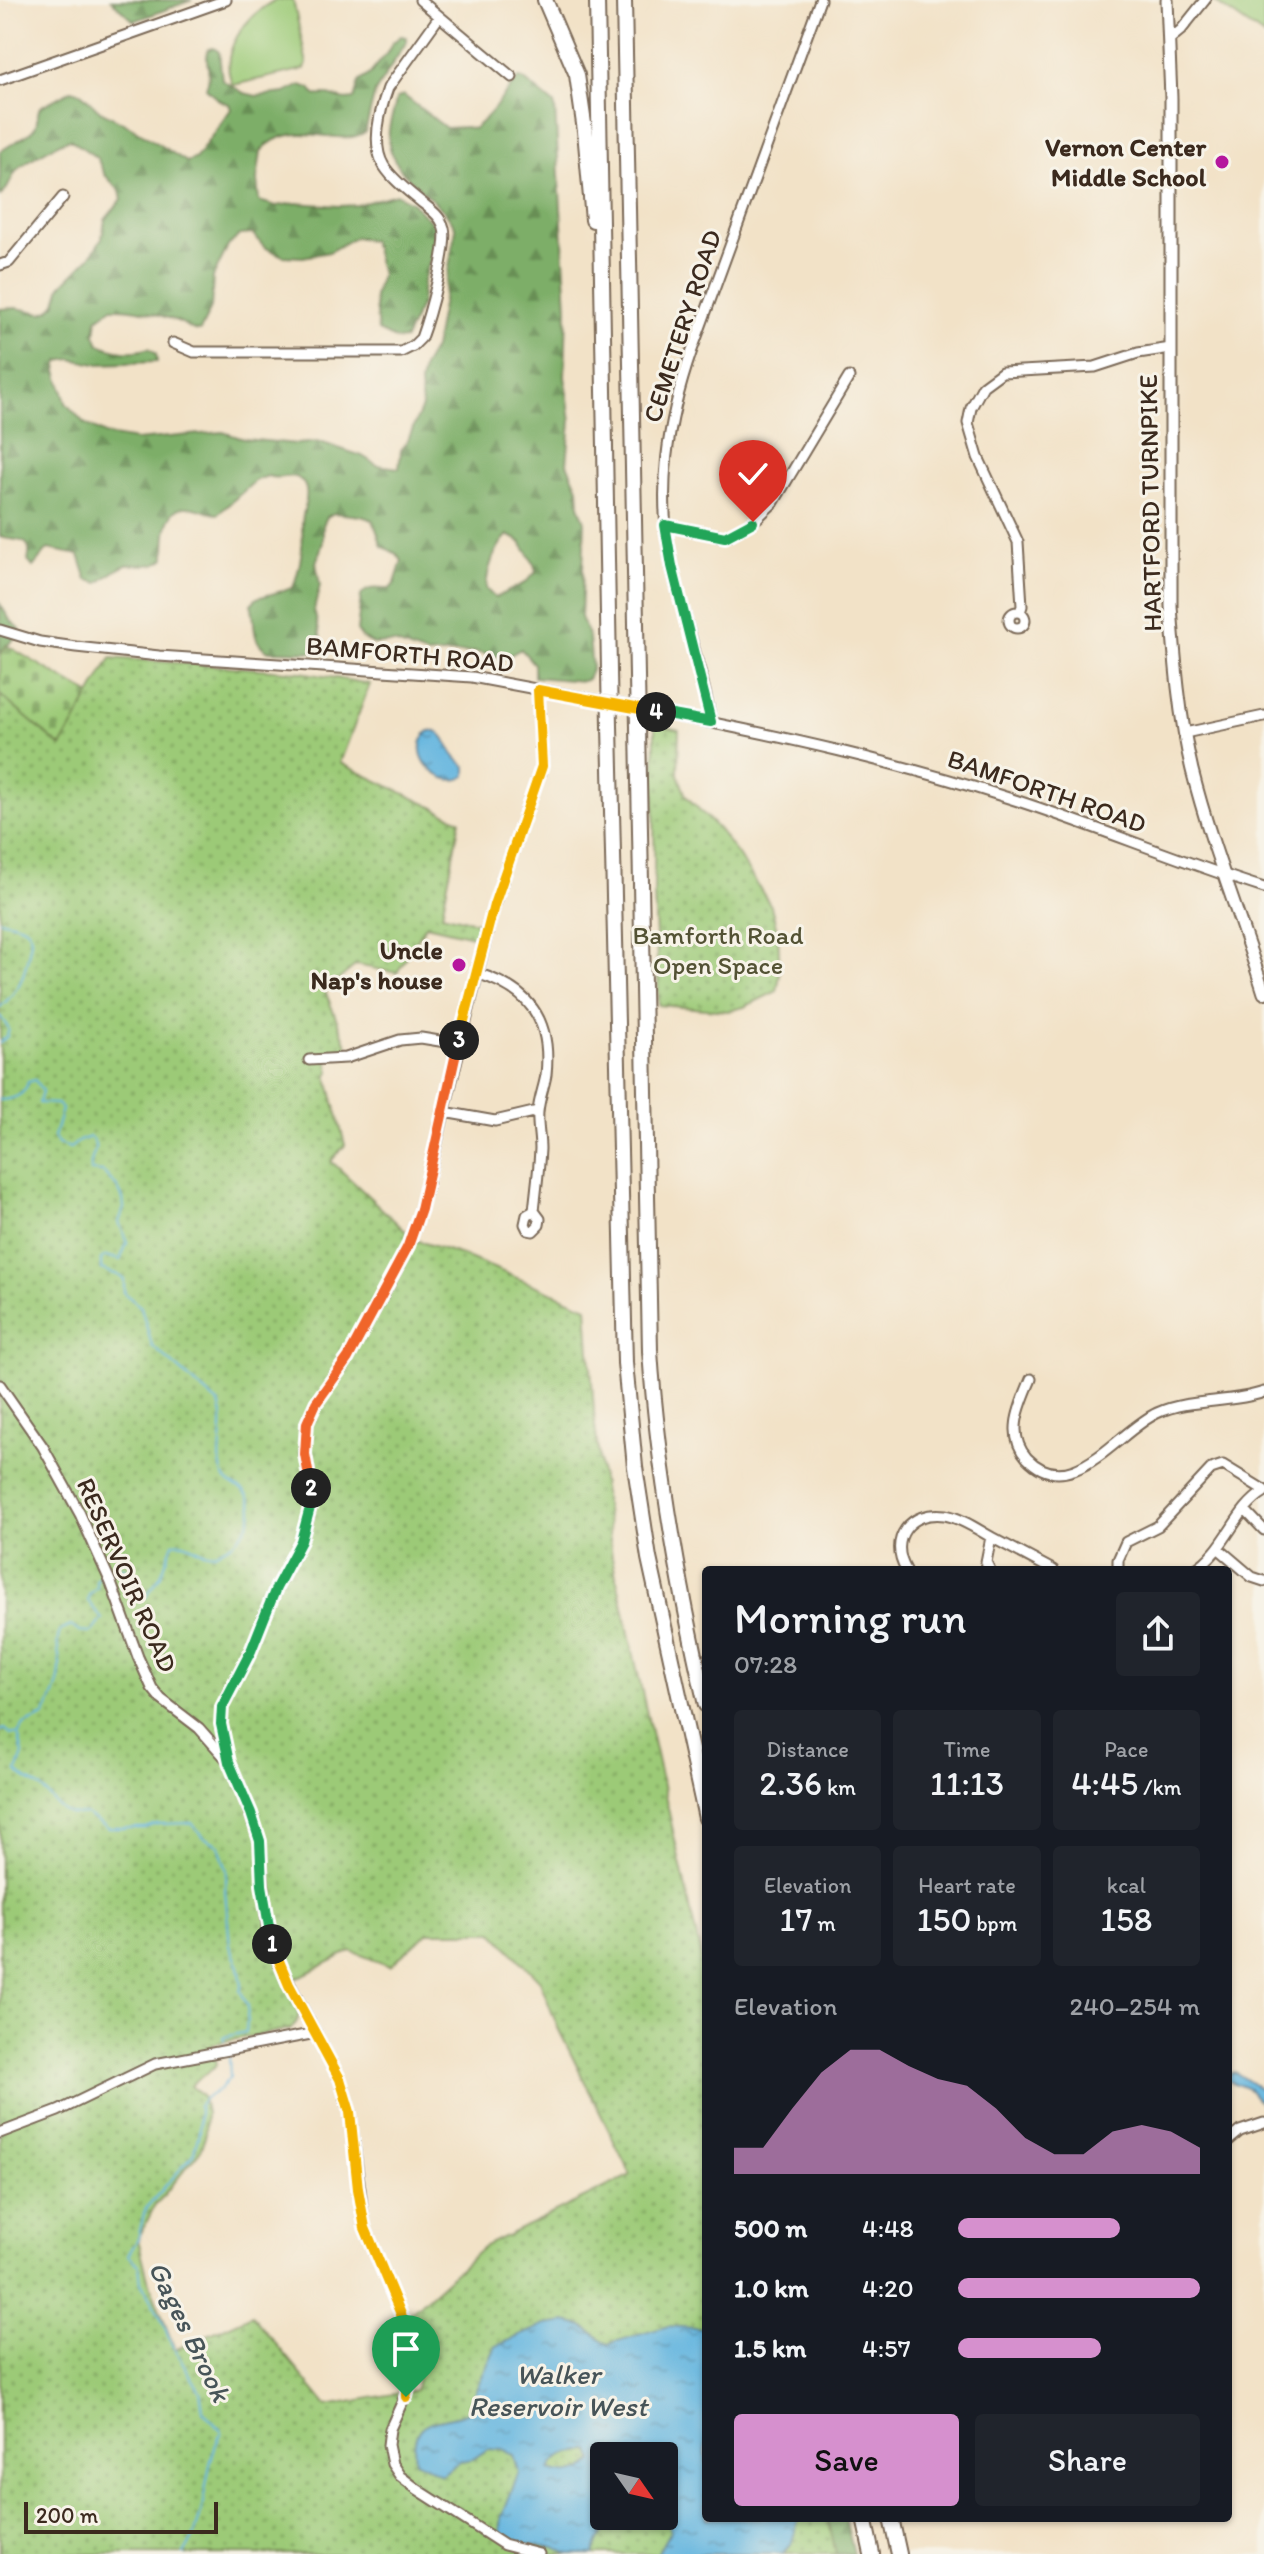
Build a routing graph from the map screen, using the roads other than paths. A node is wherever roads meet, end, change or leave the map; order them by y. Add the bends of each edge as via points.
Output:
1 (226, 0) edge
2 (420, 0) edge
3 (545, 0) edge
4 (597, 0) edge
5 (624, 0) edge
6 (820, 0) edge
7 (1167, 0) edge
8 (1205, 0) edge
9 (439, 17) junction
10 (1170, 39) junction
11 (512, 77) dead end
12 (0, 80) edge
13 (63, 197) dead end
14 (602, 244) junction
15 (0, 265) edge
16 (173, 343) dead end
17 (1171, 348) junction
18 (849, 377) dead end
19 (665, 525) junction
20 (1020, 612) dead end
21 (0, 630) edge
22 (538, 690) junction
23 (1264, 716) edge
24 (711, 722) junction
25 (1185, 733) junction
26 (1224, 876) junction
27 (1264, 888) edge
28 (476, 973) junction
29 (1264, 993) edge
30 (458, 1044) junction
31 (309, 1060) dead end
32 (538, 1111) junction
33 (444, 1112) junction
34 (534, 1211) dead end
35 (1031, 1379) dead end
36 (0, 1385) edge
37 (1264, 1392) edge
38 (1264, 1491) edge
39 (1245, 1510) junction
40 (1264, 1530) edge
41 (991, 1537) junction
42 (1218, 1548) junction
43 (904, 1566) edge
44 (988, 1566) edge
45 (1047, 1566) edge
46 (1118, 1566) edge
47 (1198, 1566) edge
48 (1264, 1581) edge
49 (702, 1686) edge
50 (229, 1762) junction
51 (702, 1800) edge
52 (316, 2033) junction
53 (1264, 2123) edge
54 (0, 2133) edge
55 (1232, 2138) edge
56 (865, 2522) edge
57 (892, 2522) edge
58 (539, 2554) edge
59 (872, 2554) edge
60 (899, 2554) edge

1 - 12 street
2 - 9 street
3 - 14 highway via 577,75 593,222
4 - 14 highway
5 - 49 highway via 650,1351 670,1532
6 - 19 street, CEMETERY ROAD via 680,382 667,438
7 - 10 main road, HARTFORD TURNPIKE
8 - 10 street
9 - 11 street
9 - 16 street via 388,88 378,141 379,156 391,176 444,225 444,247 421,338 401,352 194,352
10 - 17 main road, HARTFORD TURNPIKE
13 - 15 street via 9,262
14 - 51 highway via 625,1363 646,1544
17 - 20 street via 1095,367 1002,372 983,386 968,423 1018,542
17 - 25 main road, HARTFORD TURNPIKE via 1171,606
18 - 19 street via 763,514 725,537
19 - 24 street, CEMETERY ROAD
21 - 22 street, BAMFORTH ROAD via 90,649 472,677
22 - 24 street, BAMFORTH ROAD, bridge
22 - 28 street via 542,766
23 - 25 street
24 - 26 street, BAMFORTH ROAD via 814,743 956,782
25 - 26 main road, HARTFORD TURNPIKE
26 - 27 street, BAMFORTH ROAD
26 - 29 main road, HARTFORD TURNPIKE
28 - 30 street
28 - 32 street via 520,992 534,1009 547,1050
30 - 31 street via 400,1040 346,1058
30 - 33 street
32 - 33 street via 495,1121
32 - 34 street
33 - 50 street via 408,1246 307,1423 305,1454 312,1500 308,1518 222,1707
35 - 37 street via 1015,1428 1017,1444 1044,1471 1062,1475 1155,1414
36 - 50 street, RESERVOIR ROAD via 80,1514 152,1688
38 - 39 street
38 - 46 street via 1223,1465 1211,1469 1158,1526 1126,1542
39 - 40 street
39 - 42 street
41 - 43 street via 955,1518 929,1514 911,1522 901,1537 898,1556
41 - 44 street
41 - 45 street
42 - 47 street
42 - 48 street
50 - 52 street, RESERVOIR ROAD via 260,1841 267,1927 276,1958
52 - 54 street via 155,2064
52 - 58 street, RESERVOIR ROAD via 350,2112 365,2228 413,2343 409,2387 390,2429 392,2464 417,2489 504,2545
53 - 55 street
56 - 59 highway
57 - 60 highway

